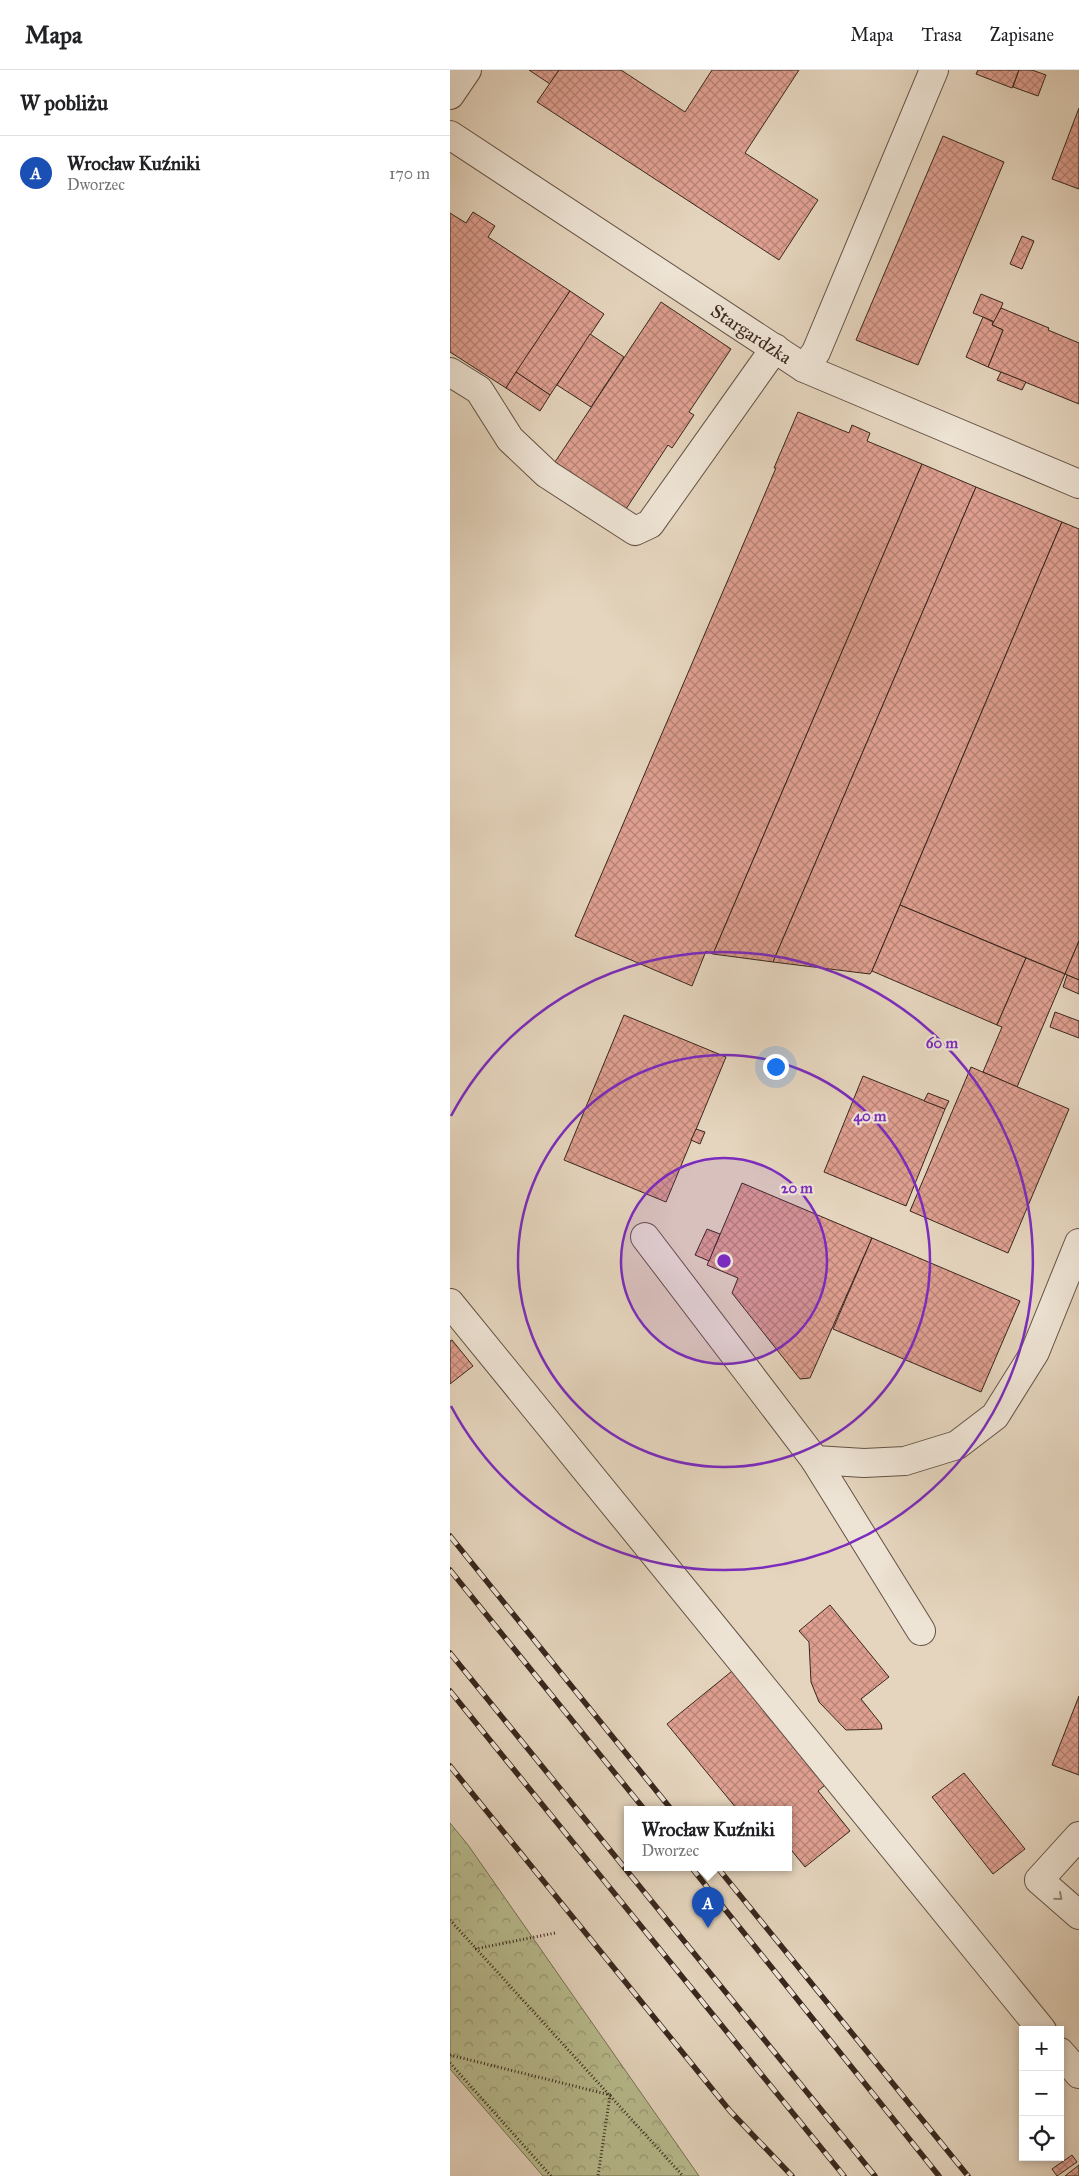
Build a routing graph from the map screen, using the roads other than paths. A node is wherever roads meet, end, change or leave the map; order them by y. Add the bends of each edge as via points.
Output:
1 (467, 70) edge
2 (934, 70) edge
3 (450, 95) edge
4 (450, 135) edge
5 (775, 348) junction
6 (804, 368) junction
7 (450, 372) edge
8 (1079, 484) edge
9 (645, 1237) dead end
10 (1079, 1244) edge
11 (450, 1303) edge
12 (815, 1460) junction
13 (921, 1631) dead end
14 (1079, 1836) edge
15 (1079, 1914) edge
16 (1039, 2026) edge
17 (1064, 2057) edge
18 (1079, 2074) edge

1 - 3 street
2 - 6 street via 816,352
4 - 5 street, Stargardzka
5 - 6 street, Stargardzka
5 - 7 street via 650,524 634,531 547,474 510,440 479,390
6 - 8 street, Stargardzka
9 - 12 street
10 - 12 street via 1035,1352 995,1416 957,1445 905,1461
11 - 16 street
12 - 13 street
14 -> 15 street via 1039,1880
17 - 18 street

